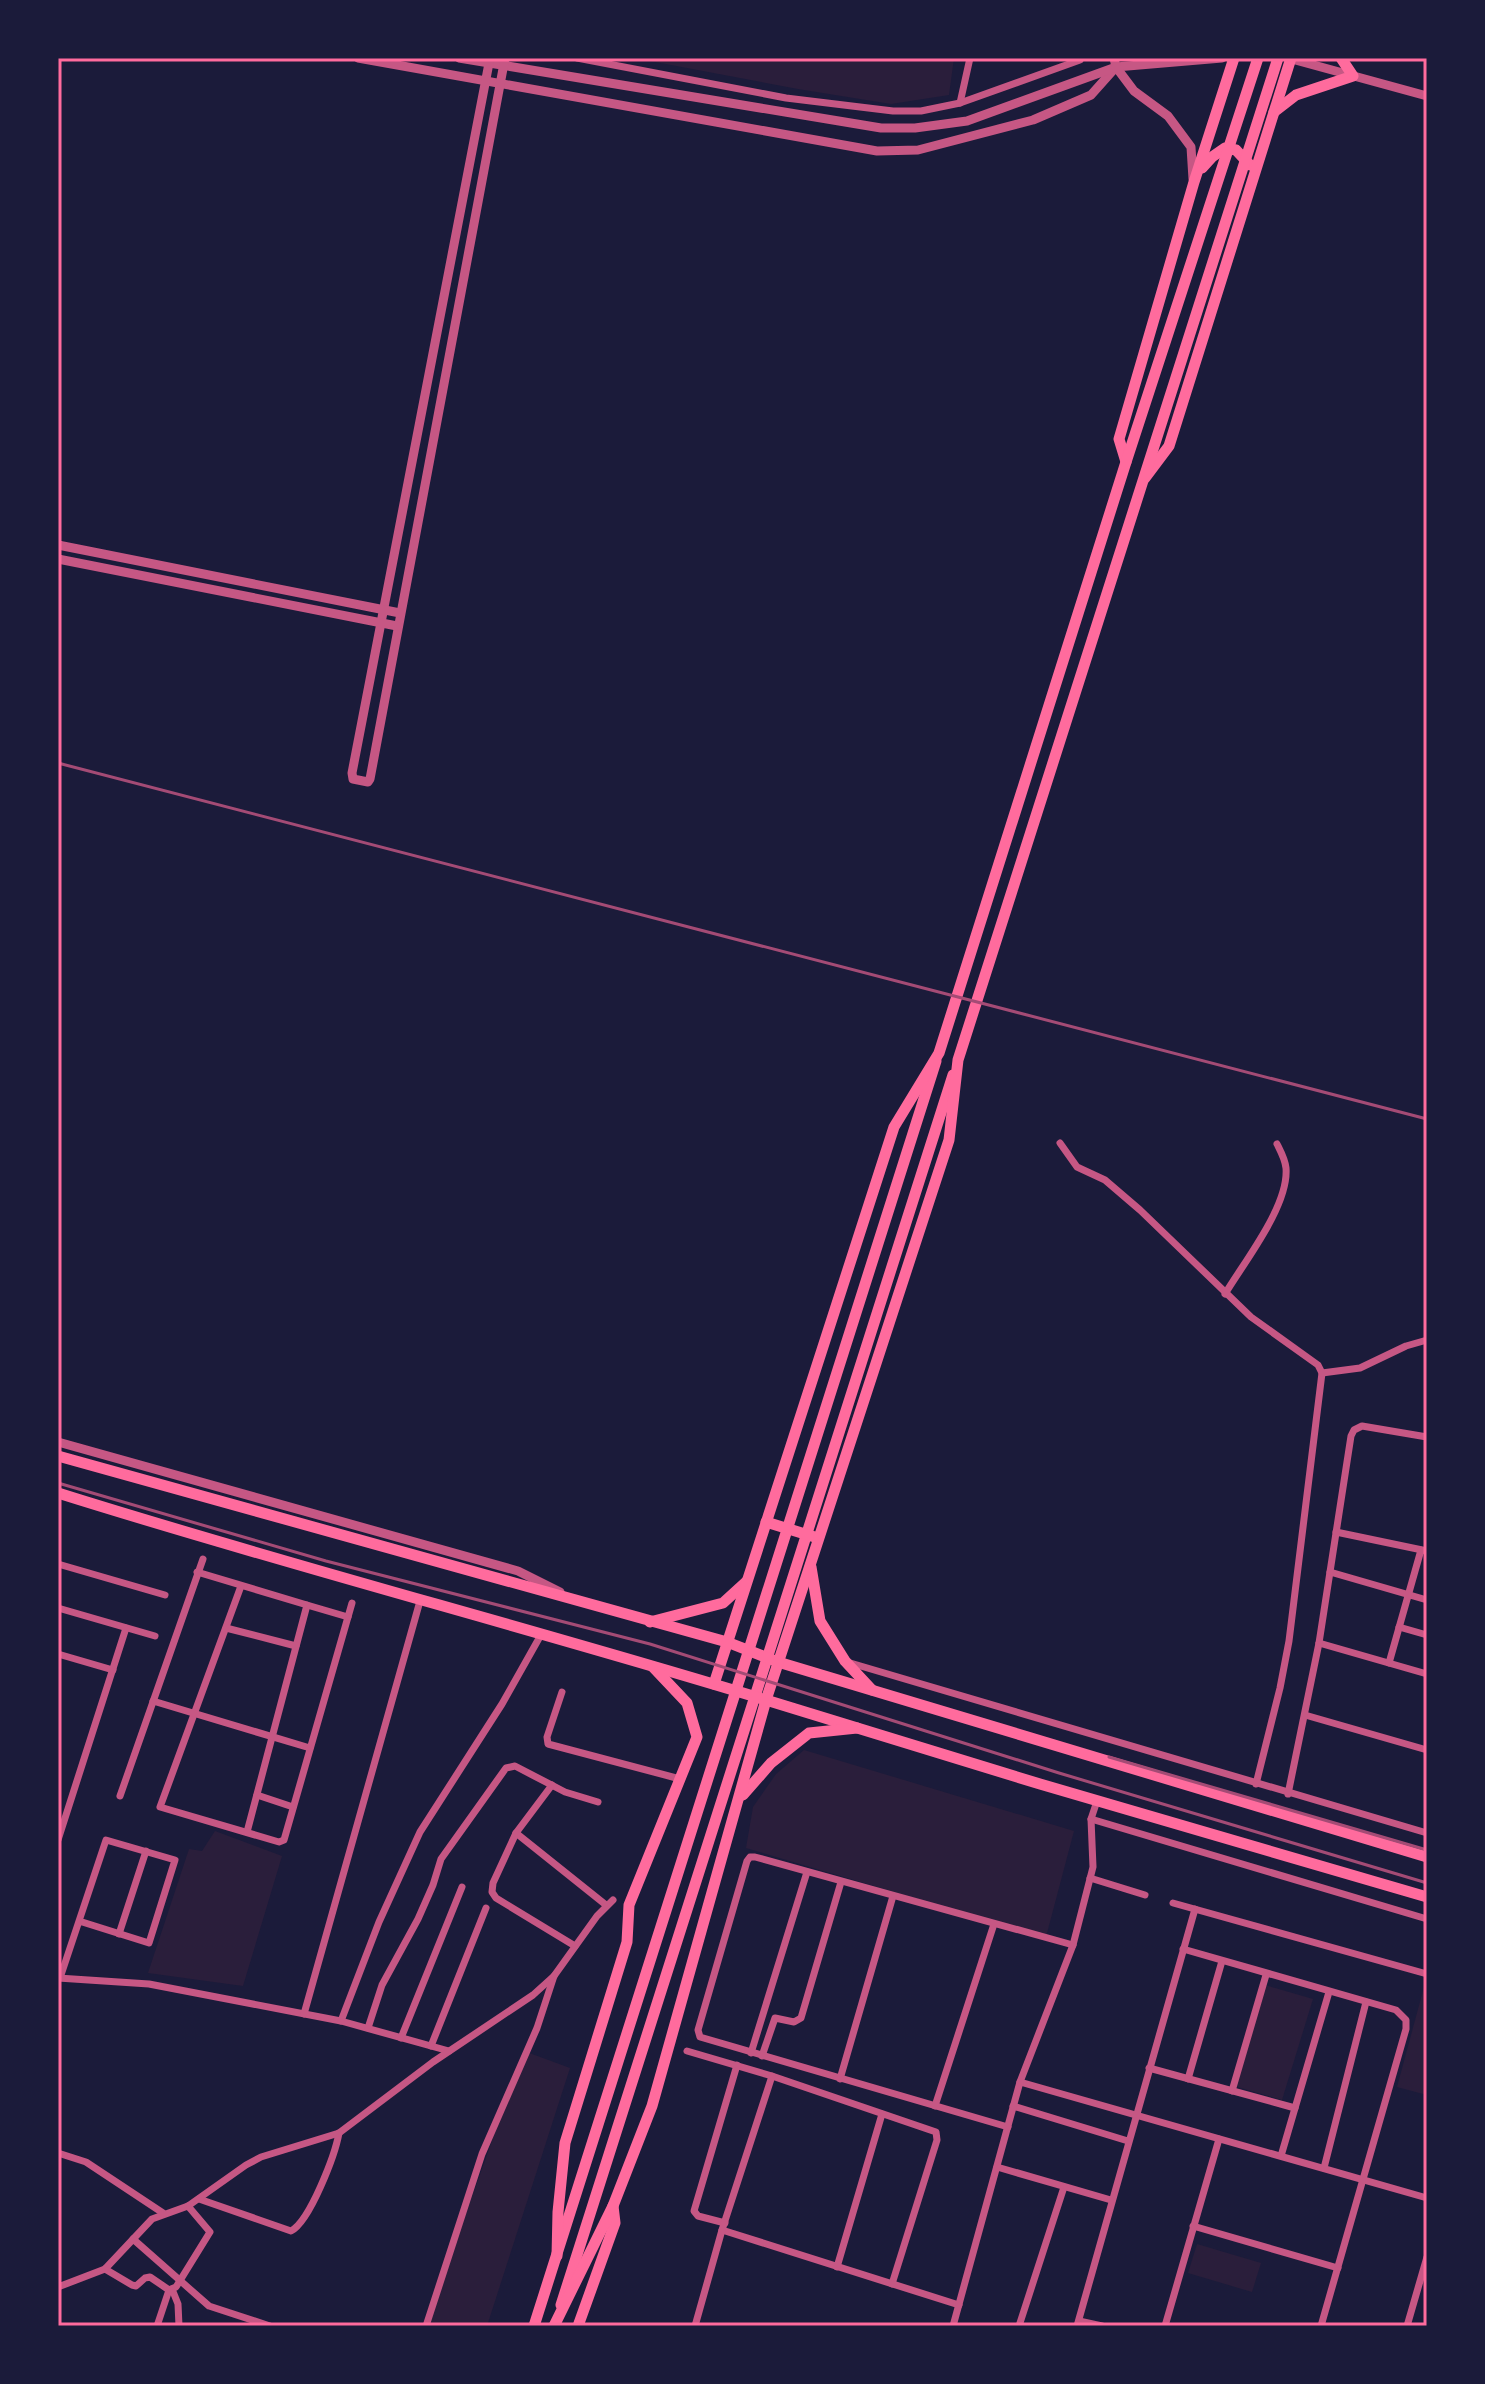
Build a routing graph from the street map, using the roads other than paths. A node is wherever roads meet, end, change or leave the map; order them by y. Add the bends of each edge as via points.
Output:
1 (358, 58) edge
2 (459, 58) edge
3 (577, 58) edge
4 (970, 58) edge
5 (1222, 58) edge
6 (1234, 58) edge
7 (1258, 58) edge
8 (1278, 58) edge
9 (1290, 58) edge
10 (1341, 58) edge
11 (489, 60) edge
12 (1080, 60) edge
13 (504, 62) edge
14 (1115, 62) edge
15 (1353, 76) junction
16 (486, 81) junction
17 (500, 84) junction
18 (1427, 96) edge
19 (960, 103) junction
20 (1274, 112) junction
21 (1253, 178) junction
22 (1194, 182) junction
23 (1126, 462) junction
24 (1145, 478) junction
25 (58, 545) edge
26 (58, 559) edge
27 (384, 609) junction
28 (400, 613) junction
29 (381, 623) junction
30 (397, 626) junction
31 (939, 1053) junction
32 (958, 1060) junction
33 (1060, 1143) dead end
34 (1277, 1144) dead end
35 (1225, 1294) junction
36 (1427, 1340) edge
37 (1322, 1373) junction
38 (1427, 1437) edge
39 (58, 1442) edge
40 (58, 1456) edge
41 (58, 1493) edge
42 (766, 1522) junction
43 (1336, 1532) junction
44 (818, 1538) junction
45 (1424, 1550) edge
46 (203, 1559) dead end
47 (811, 1563) junction
48 (58, 1564) edge
49 (197, 1572) junction
50 (1330, 1572) junction
51 (747, 1582) junction
52 (241, 1586) junction
53 (165, 1595) dead end
54 (1408, 1595) junction
55 (566, 1596) junction
56 (1427, 1600) edge
57 (420, 1601) junction
58 (352, 1603) dead end
59 (307, 1605) junction
60 (58, 1608) edge
61 (348, 1617) junction
62 (650, 1622) junction
63 (1399, 1627) junction
64 (126, 1628) junction
65 (226, 1628) junction
66 (542, 1632) junction
67 (1427, 1635) edge
68 (155, 1636) dead end
69 (727, 1642) junction
70 (1319, 1643) junction
71 (296, 1646) junction
72 (58, 1654) edge
73 (845, 1661) junction
74 (778, 1662) junction
75 (1389, 1663) junction
76 (650, 1664) junction
77 (113, 1670) junction
78 (1427, 1674) edge
79 (714, 1684) junction
80 (872, 1690) junction
81 (562, 1692) dead end
82 (766, 1700) junction
83 (153, 1701) junction
84 (194, 1714) junction
85 (1305, 1715) junction
86 (857, 1728) junction
87 (1074, 1730) junction
88 (272, 1737) junction
89 (310, 1748) junction
90 (1069, 1749) junction
91 (1427, 1750) edge
92 (680, 1779) junction
93 (1256, 1784) junction
94 (552, 1785) junction
95 (1288, 1794) junction
96 (257, 1795) junction
97 (120, 1796) dead end
98 (739, 1800) junction
99 (1097, 1801) junction
100 (598, 1802) dead end
101 (293, 1807) junction
102 (62, 1816) edge
103 (1091, 1819) junction
104 (247, 1832) junction
105 (516, 1833) junction
106 (1427, 1833) edge
107 (58, 1840) edge
108 (146, 1851) junction
109 (1427, 1857) edge
110 (807, 1872) junction
111 (1090, 1878) junction
112 (841, 1882) junction
113 (462, 1887) dead end
114 (1145, 1895) dead end
115 (893, 1896) junction
116 (1427, 1897) edge
117 (1173, 1903) dead end
118 (486, 1908) dead end
119 (1195, 1909) junction
120 (1427, 1919) edge
121 (79, 1921) junction
122 (994, 1924) junction
123 (119, 1934) junction
124 (1073, 1945) junction
125 (575, 1946) junction
126 (1183, 1949) junction
127 (1222, 1961) junction
128 (1427, 1974) edge
129 (1266, 1975) junction
130 (554, 1976) junction
131 (59, 1978) edge
132 (1329, 1992) junction
133 (1366, 2002) junction
134 (304, 2014) junction
135 (341, 2021) junction
136 (368, 2028) junction
137 (401, 2038) junction
138 (431, 2046) junction
139 (449, 2051) junction
140 (687, 2051) dead end
141 (751, 2053) junction
142 (762, 2056) junction
143 (737, 2065) junction
144 (1149, 2068) junction
145 (772, 2076) junction
146 (840, 2079) junction
147 (1188, 2079) junction
148 (1020, 2082) junction
149 (1232, 2091) junction
150 (935, 2106) junction
151 (1013, 2106) junction
152 (1295, 2108) junction
153 (882, 2114) junction
154 (1136, 2115) junction
155 (1008, 2127) junction
156 (339, 2133) junction
157 (1219, 2139) junction
158 (1128, 2141) junction
159 (58, 2153) edge
160 (1281, 2156) junction
161 (997, 2167) junction
162 (1324, 2168) junction
163 (1363, 2180) junction
164 (1064, 2187) junction
165 (1427, 2198) edge
166 (199, 2199) junction
167 (1111, 2200) junction
168 (188, 2206) junction
169 (613, 2206) junction
170 (163, 2213) junction
171 (1193, 2226) junction
172 (724, 2227) junction
173 (133, 2239) junction
174 (557, 2256) junction
175 (1427, 2257) edge
176 (837, 2267) junction
177 (1338, 2268) junction
178 (105, 2269) junction
179 (180, 2281) junction
180 (892, 2284) junction
181 (58, 2287) edge
182 (170, 2290) junction
183 (959, 2305) junction
184 (1078, 2323) edge
185 (157, 2326) edge
186 (179, 2326) edge
187 (270, 2326) edge
188 (426, 2326) edge
189 (534, 2326) edge
190 (554, 2326) edge
191 (578, 2326) edge
192 (695, 2326) edge
193 (953, 2326) edge
194 (1019, 2326) edge
195 (1102, 2326) edge
196 (1165, 2326) edge
197 (1321, 2326) edge
198 (1407, 2326) edge

1 - 16 street
2 - 11 street
3 - 19 street via 877,110 921,111
4 - 19 street
5 - 14 street
6 - 22 main road
7 - 23 main road
8 - 24 main road
9 - 15 street
9 - 20 main road
10 - 15 main road
11 - 13 street
11 - 16 street
12 - 19 street
13 - 14 street via 881,128 967,121
13 - 17 street
14 - 17 street via 1091,95 1060,110 918,150 877,151
14 - 22 street via 1134,91 1168,116 1191,147
15 - 18 street
15 - 20 main road via 1296,95
16 - 17 street
16 - 27 street
17 - 28 street
20 - 21 main road
21 - 22 main road via 1250,163 1225,148 1204,164
21 - 24 main road via 1169,446
22 - 23 main road via 1119,439
23 - 31 main road
24 - 32 main road
25 - 27 street
26 - 29 street
27 - 28 street
27 - 29 street
28 - 30 street
29 - 30 street
29 - 30 street via 352,773 356,781 370,779
31 - 42 main road via 894,1127
31 - 174 main road
32 - 44 main road via 949,1140
32 - 190 main road
33 - 35 street via 1077,1167 1105,1180 1140,1210
34 - 35 street via 1286,1171 1283,1190
35 - 37 street
36 - 37 street via 1360,1368
37 - 93 street via 1289,1641
38 - 43 street via 1373,1427 1354,1430
39 - 55 street via 518,1571
40 - 55 main road
41 - 57 main road
42 - 44 main road
42 - 51 main road
43 - 45 street
43 - 50 street
44 - 47 main road
45 - 54 street
46 - 49 street
47 - 73 main road via 820,1621
47 - 74 main road
48 - 53 street
49 - 52 street
49 - 83 street
50 - 54 street
50 - 70 street
51 - 62 main road via 723,1603
51 - 69 main road
52 - 59 street
52 - 65 street
54 - 56 street
54 - 63 street
55 - 62 main road
57 - 66 main road
57 - 134 street
58 - 61 street
59 - 61 street
59 - 71 street
60 - 64 street
61 - 89 street
62 - 69 main road
63 - 67 street
63 - 75 street
64 - 68 street
64 - 77 street
65 - 71 street
65 - 84 street
66 - 76 main road
66 - 135 street via 420,1832
69 - 74 main road
69 - 79 main road
70 - 75 street
70 - 85 street
71 - 88 street
72 - 77 street
73 - 80 main road
73 - 87 street
74 - 80 main road
74 - 82 main road
75 - 78 street
76 - 79 main road
76 - 92 main road via 687,1703 697,1737
77 - 102 street
79 - 82 main road
80 - 90 main road
81 - 92 street via 548,1744
82 - 86 main road
82 - 98 main road
83 - 84 street
83 - 97 street
84 - 88 street
84 - 104 street via 160,1807
85 - 91 street
85 - 95 street
86 - 98 main road via 809,1733 771,1763
86 - 99 main road
87 - 90 street
87 - 93 street
88 - 89 street
88 - 96 street
89 - 101 street
90 - 109 main road
92 - 174 main road via 629,1905 627,1942 565,2143
93 - 95 street
94 - 100 street
94 - 105 street
94 - 136 street via 515,1766 506,1768 441,1859 418,1919 382,1985
95 - 106 street
96 - 101 street
96 - 104 street
98 - 169 main road via 652,2106
99 - 103 street
99 - 116 main road
101 - 104 street via 282,1842
102 - 107 street
103 - 111 street
103 - 120 street
105 - 125 street via 492,1892
105 - 125 street via 610,1902
108 - 121 street via 106,1840
108 - 123 street
108 - 123 street via 175,1860 149,1943
110 - 112 street
110 - 141 street
110 - 141 street via 753,1857 747,1861 698,2033
111 - 114 street
111 - 124 street
112 - 115 street
112 - 142 street via 801,2018 775,2018
113 - 137 street
115 - 122 street
115 - 146 street
117 - 119 street
118 - 138 street
119 - 126 street
119 - 128 street
121 - 123 street
121 - 131 street
122 - 124 street
122 - 150 street
124 - 148 street
125 - 130 street
126 - 127 street
126 - 144 street
127 - 129 street
127 - 147 street
129 - 132 street
129 - 149 street
130 - 139 street
130 - 188 street via 482,2154
131 - 134 street via 149,1984
132 - 133 street
132 - 152 street
133 - 162 street
133 - 163 street via 1396,2010 1406,2020 1406,2029
134 - 135 street
135 - 136 street
136 - 137 street
137 - 138 street
138 - 139 street
139 - 156 street
140 - 143 street
141 - 142 street
142 - 146 street
143 - 145 street
143 - 172 street via 694,2211
144 - 147 street
144 - 154 street
145 - 153 street
145 - 172 street
146 - 150 street
147 - 149 street
148 - 151 street
148 - 154 street
149 - 152 street
150 - 155 street
151 - 155 street
151 - 158 street
152 - 160 street
153 - 176 street
153 - 180 street via 928,2127 937,2140
154 - 157 street
154 - 158 street
155 - 161 street
156 - 166 street via 261,2157
156 - 166 street via 334,2159 301,2224 291,2231
157 - 160 street
157 - 171 street
158 - 167 street
159 - 170 street via 86,2162
160 - 162 street
161 - 164 street
161 - 183 street
162 - 163 street
163 - 165 street
163 - 177 street
164 - 167 street
164 - 194 street
166 - 168 street
167 - 184 street
168 - 170 street
168 - 179 street via 210,2232
169 - 190 main road
169 - 191 main road via 615,2223
170 - 173 street
171 - 177 street
171 - 196 street
172 - 176 street
172 - 192 street
173 - 178 street
173 - 179 street
174 - 189 main road
175 - 198 street
176 - 180 street
177 - 197 street
178 - 181 street
178 - 182 street via 132,2285 150,2277
179 - 182 street
179 - 187 street via 209,2306
180 - 183 street
182 - 185 street
182 - 186 street via 178,2304
183 - 193 street
184 - 195 street

